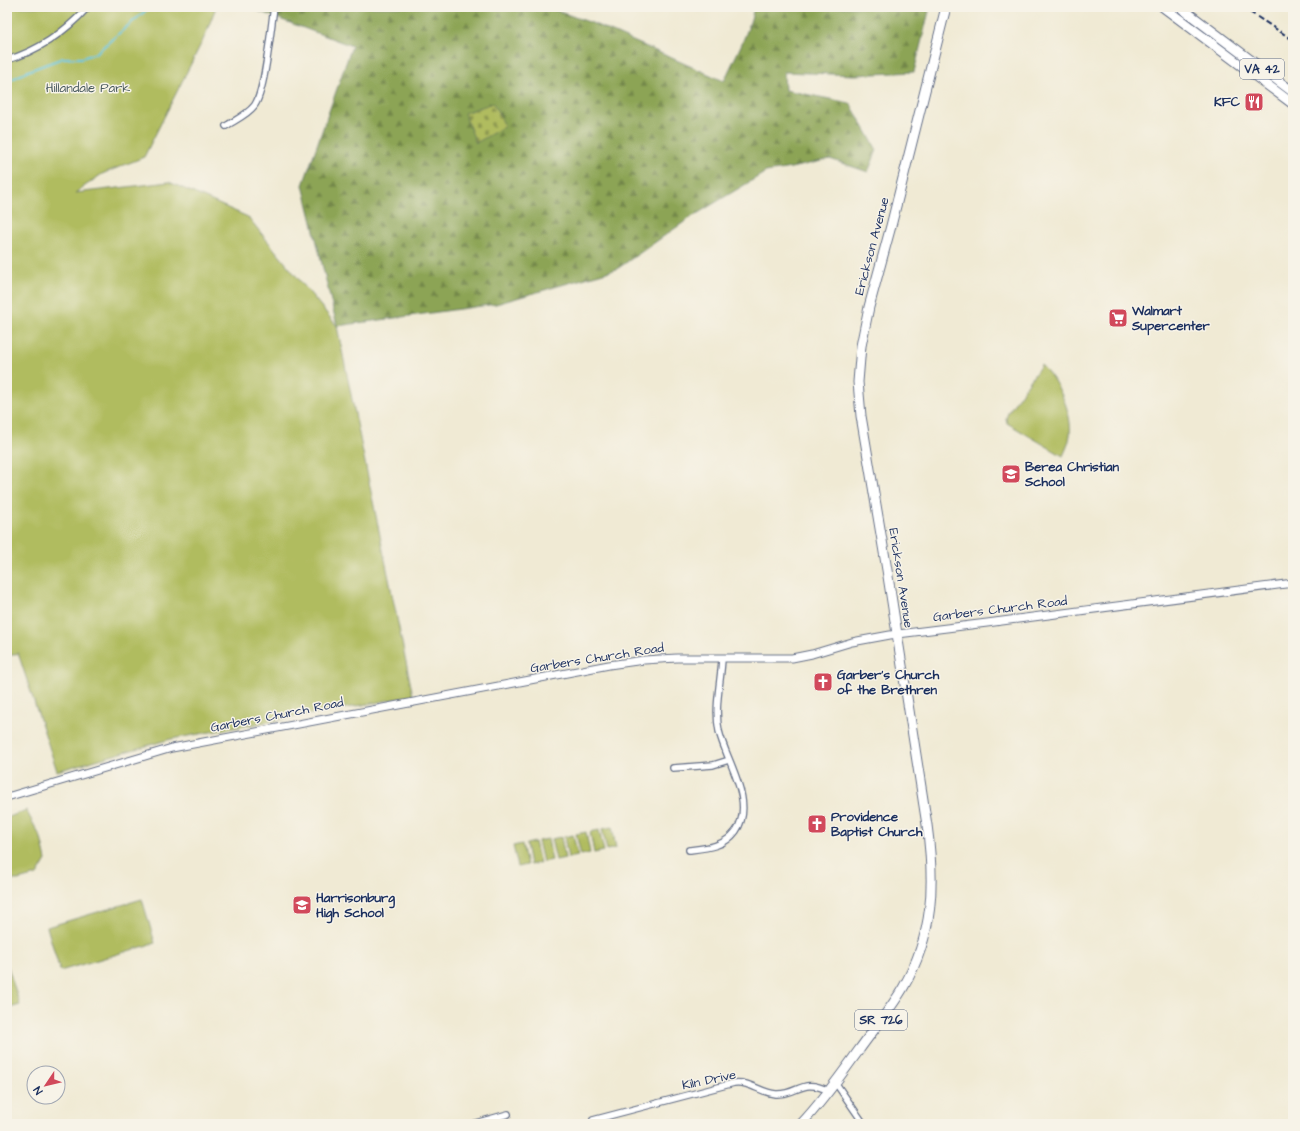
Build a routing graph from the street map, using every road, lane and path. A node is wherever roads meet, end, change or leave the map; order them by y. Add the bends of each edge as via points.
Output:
1 (88, 7) edge
2 (274, 7) edge
3 (946, 7) edge
4 (1163, 7) edge
5 (1180, 7) edge
6 (7, 60) edge
7 (1293, 92) edge
8 (1293, 104) edge
9 (226, 126) dead end
10 (1293, 584) edge
11 (897, 634) junction
12 (722, 658) junction
13 (729, 760) junction
14 (673, 768) dead end
15 (7, 797) edge
16 (689, 850) dead end
17 (835, 1082) junction
18 (829, 1090) junction
19 (508, 1114) dead end
20 (593, 1120) dead end
21 (472, 1124) edge
22 (801, 1124) edge
23 (864, 1124) edge

1 - 6 street via 53,38
2 - 9 street via 258,100 250,110
3 - 11 main road, Erickson Avenue via 869,307 860,355 858,382 861,416
4 - 8 main road, VA 42
5 - 7 main road, VA 42
10 - 11 street, Garbers Church Road
11 - 12 street, Garbers Church Road via 852,642 798,657
11 - 17 main road, Erickson Avenue / SR 726 via 931,848 931,900 921,946 904,987
12 - 13 street via 717,717 719,732
12 - 15 street, Garbers Church Road via 660,658 615,664 201,742 148,754
13 - 14 street via 712,766
13 - 16 street via 742,798 739,826 721,844
17 - 18 main road, Erickson Avenue / SR 726
17 - 23 street
18 - 20 street, Kiln Drive via 808,1085 776,1094 746,1083 734,1083
18 - 22 main road, Erickson Avenue / SR 726
19 - 21 street

